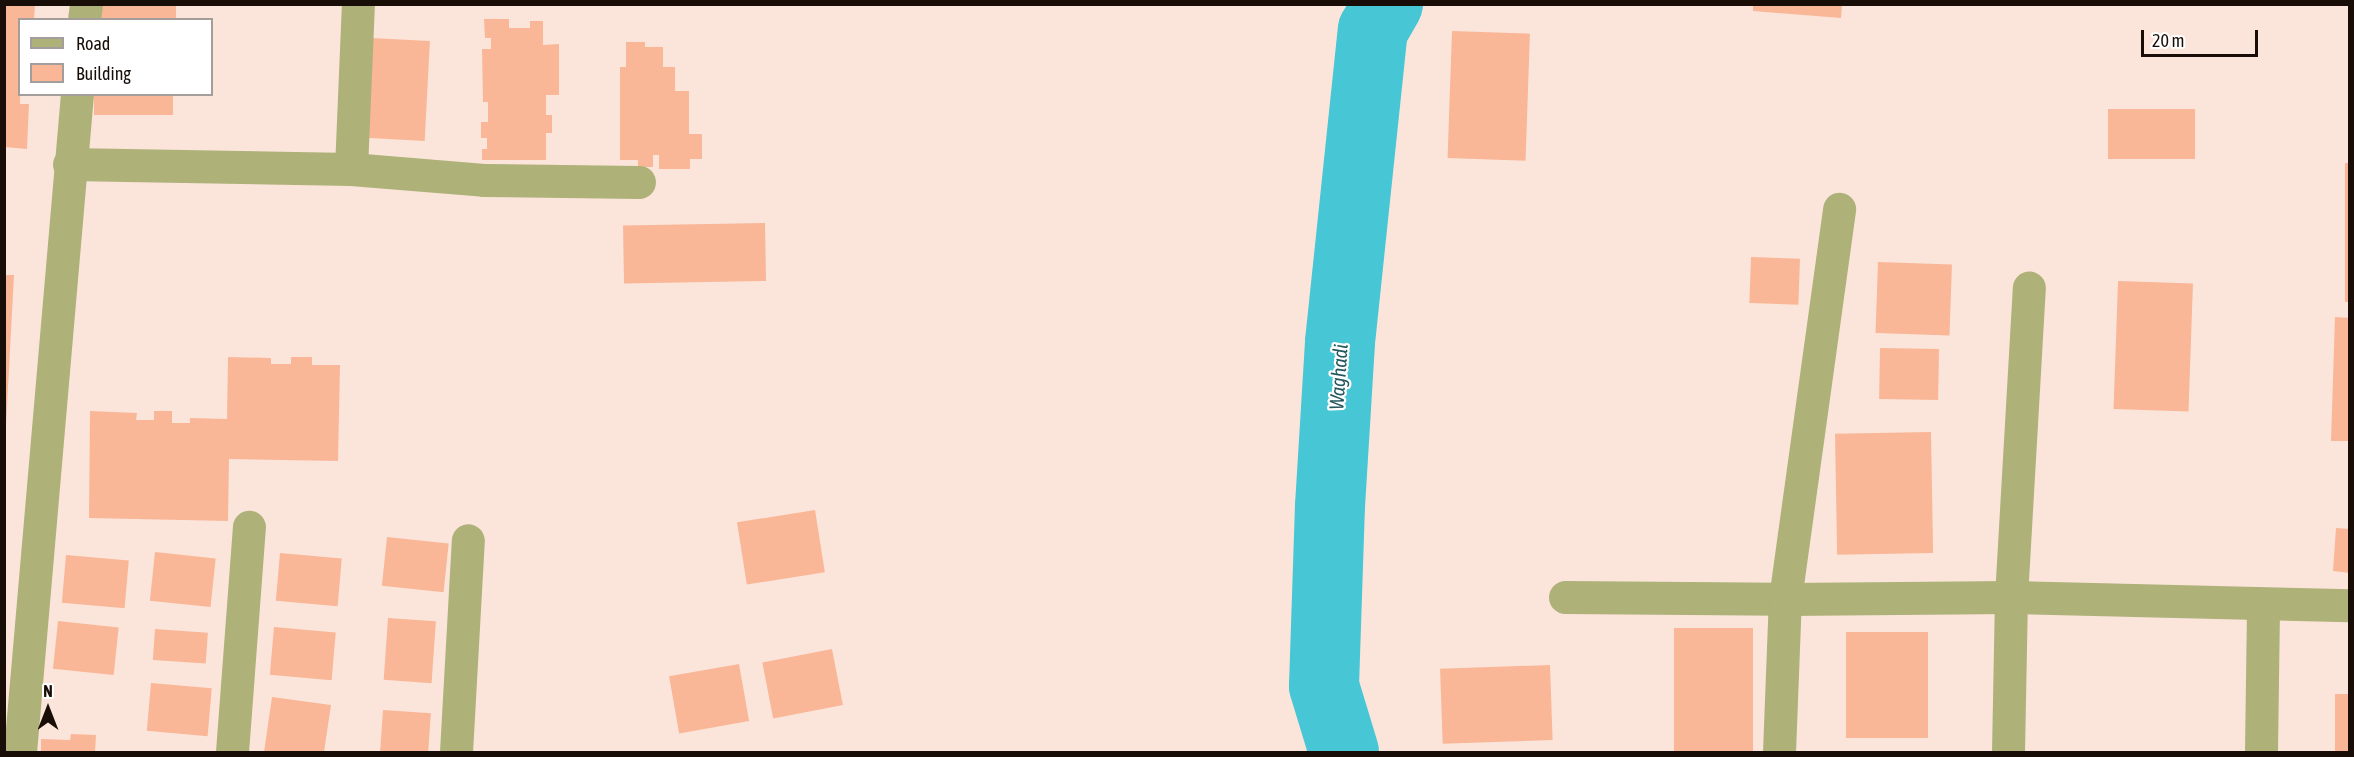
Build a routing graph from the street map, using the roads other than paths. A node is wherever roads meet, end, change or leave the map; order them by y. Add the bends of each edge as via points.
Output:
1 (358, 4) edge
2 (77, 96) edge
3 (69, 164) junction
4 (351, 169) junction
5 (639, 182) dead end
6 (1839, 209) dead end
7 (2029, 288) dead end
8 (249, 527) dead end
9 (468, 540) dead end
10 (1565, 597) dead end
11 (2011, 597) junction
12 (1785, 599) junction
13 (2263, 604) junction
14 (2349, 605) edge
15 (20, 753) edge
16 (232, 753) edge
17 (456, 753) edge
18 (1779, 753) edge
19 (2008, 753) edge
20 (2261, 753) edge

1 - 4 street
2 - 3 street
3 - 4 street
3 - 15 street
4 - 5 street via 484,180
6 - 12 street
7 - 11 street
8 - 16 street
9 - 17 street
10 - 12 street
11 - 12 street
11 - 13 street
11 - 19 street
12 - 18 street
13 - 14 street
13 - 20 street

